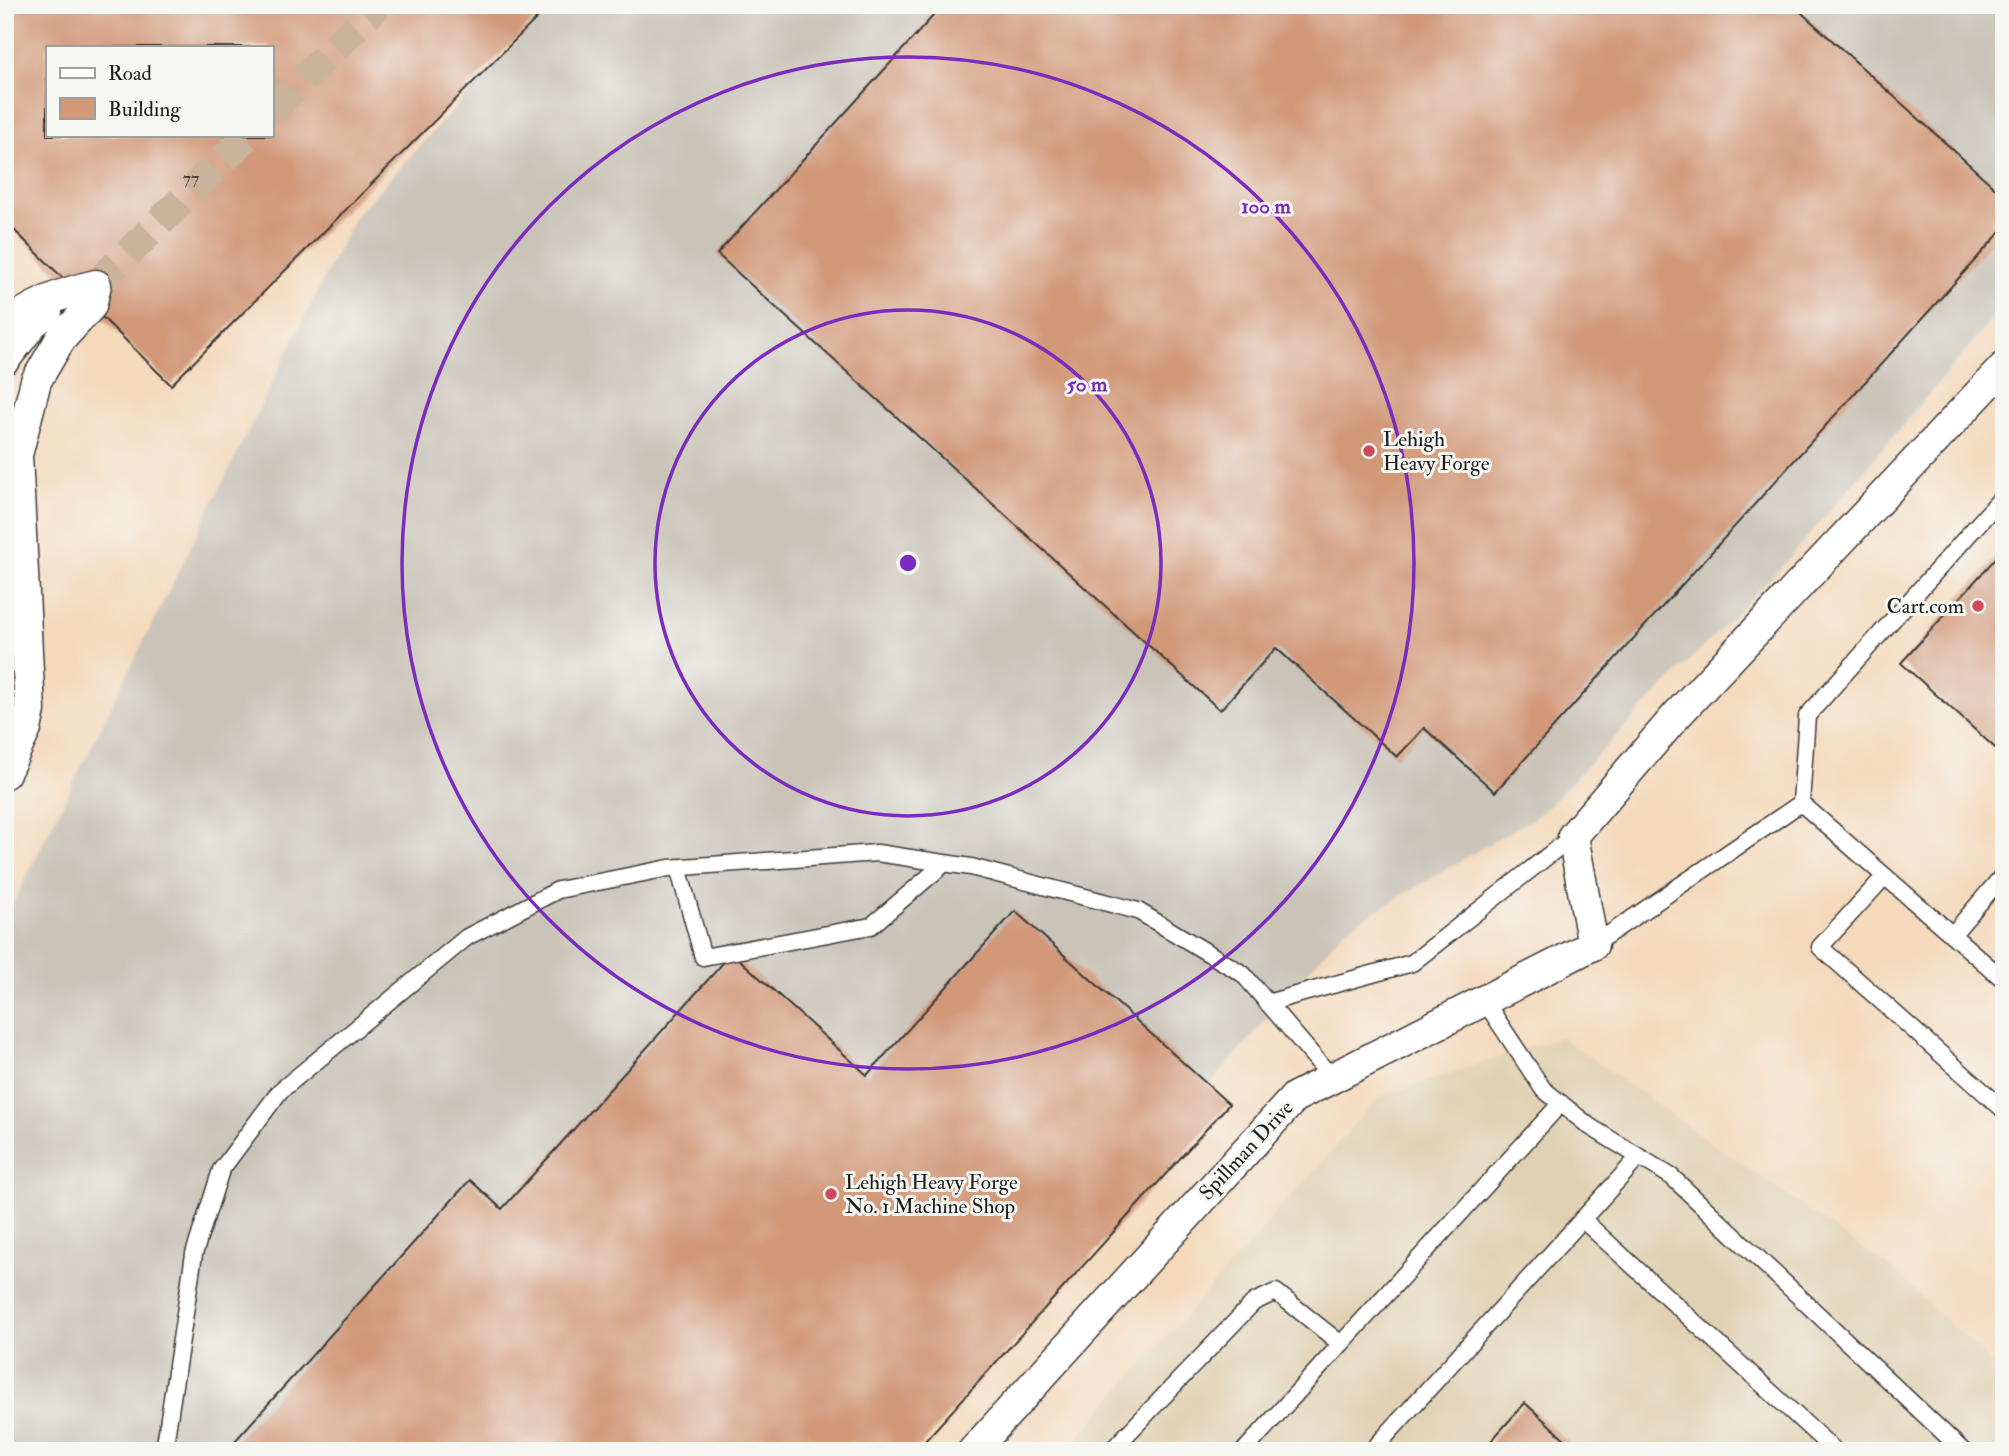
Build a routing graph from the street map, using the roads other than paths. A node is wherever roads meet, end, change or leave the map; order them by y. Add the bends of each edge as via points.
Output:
1 (83, 298) junction
2 (5, 326) edge
3 (5, 359) edge
4 (2004, 367) edge
5 (2004, 495) edge
6 (5, 773) edge
7 (1801, 803) junction
8 (1573, 836) junction
9 (945, 863) junction
10 (678, 867) junction
11 (2004, 874) edge
12 (1885, 876) junction
13 (1952, 935) junction
14 (1593, 945) junction
15 (2004, 980) edge
16 (1484, 1000) junction
17 (1267, 1003) junction
18 (1332, 1078) junction
19 (1561, 1103) junction
20 (2004, 1110) edge
21 (1639, 1157) junction
22 (1582, 1219) junction
23 (1342, 1344) junction
24 (164, 1451) edge
25 (973, 1451) edge
26 (1111, 1451) edge
27 (1244, 1451) edge
28 (1372, 1451) edge
29 (1835, 1451) edge
30 (1963, 1451) edge

1 - 2 street via 23,311
1 - 3 street via 33,323
1 - 6 street via 36,381 17,455 30,710
4 - 8 street via 1675,716
5 - 7 lane via 1807,716
7 - 12 lane
7 - 14 lane
8 - 14 street
8 - 17 lane via 1412,963
9 - 10 lane via 877,853
9 - 10 lane via 871,926 703,957
9 - 17 lane via 1138,911 1242,974
10 - 24 lane via 558,890 467,937 280,1091 221,1170 201,1230
11 - 13 lane
12 - 13 lane
12 - 20 lane via 1820,947
13 - 15 lane
14 - 16 street, Spillman Drive
16 - 18 street, Spillman Drive
16 - 19 lane via 1543,1089
17 - 18 lane
18 - 25 street, Spillman Drive via 1294,1097
19 - 21 lane
19 - 23 lane
21 - 22 lane
21 - 30 lane via 1672,1177
22 - 28 lane
22 - 29 lane
23 - 26 lane via 1276,1292 1254,1302
23 - 27 lane

